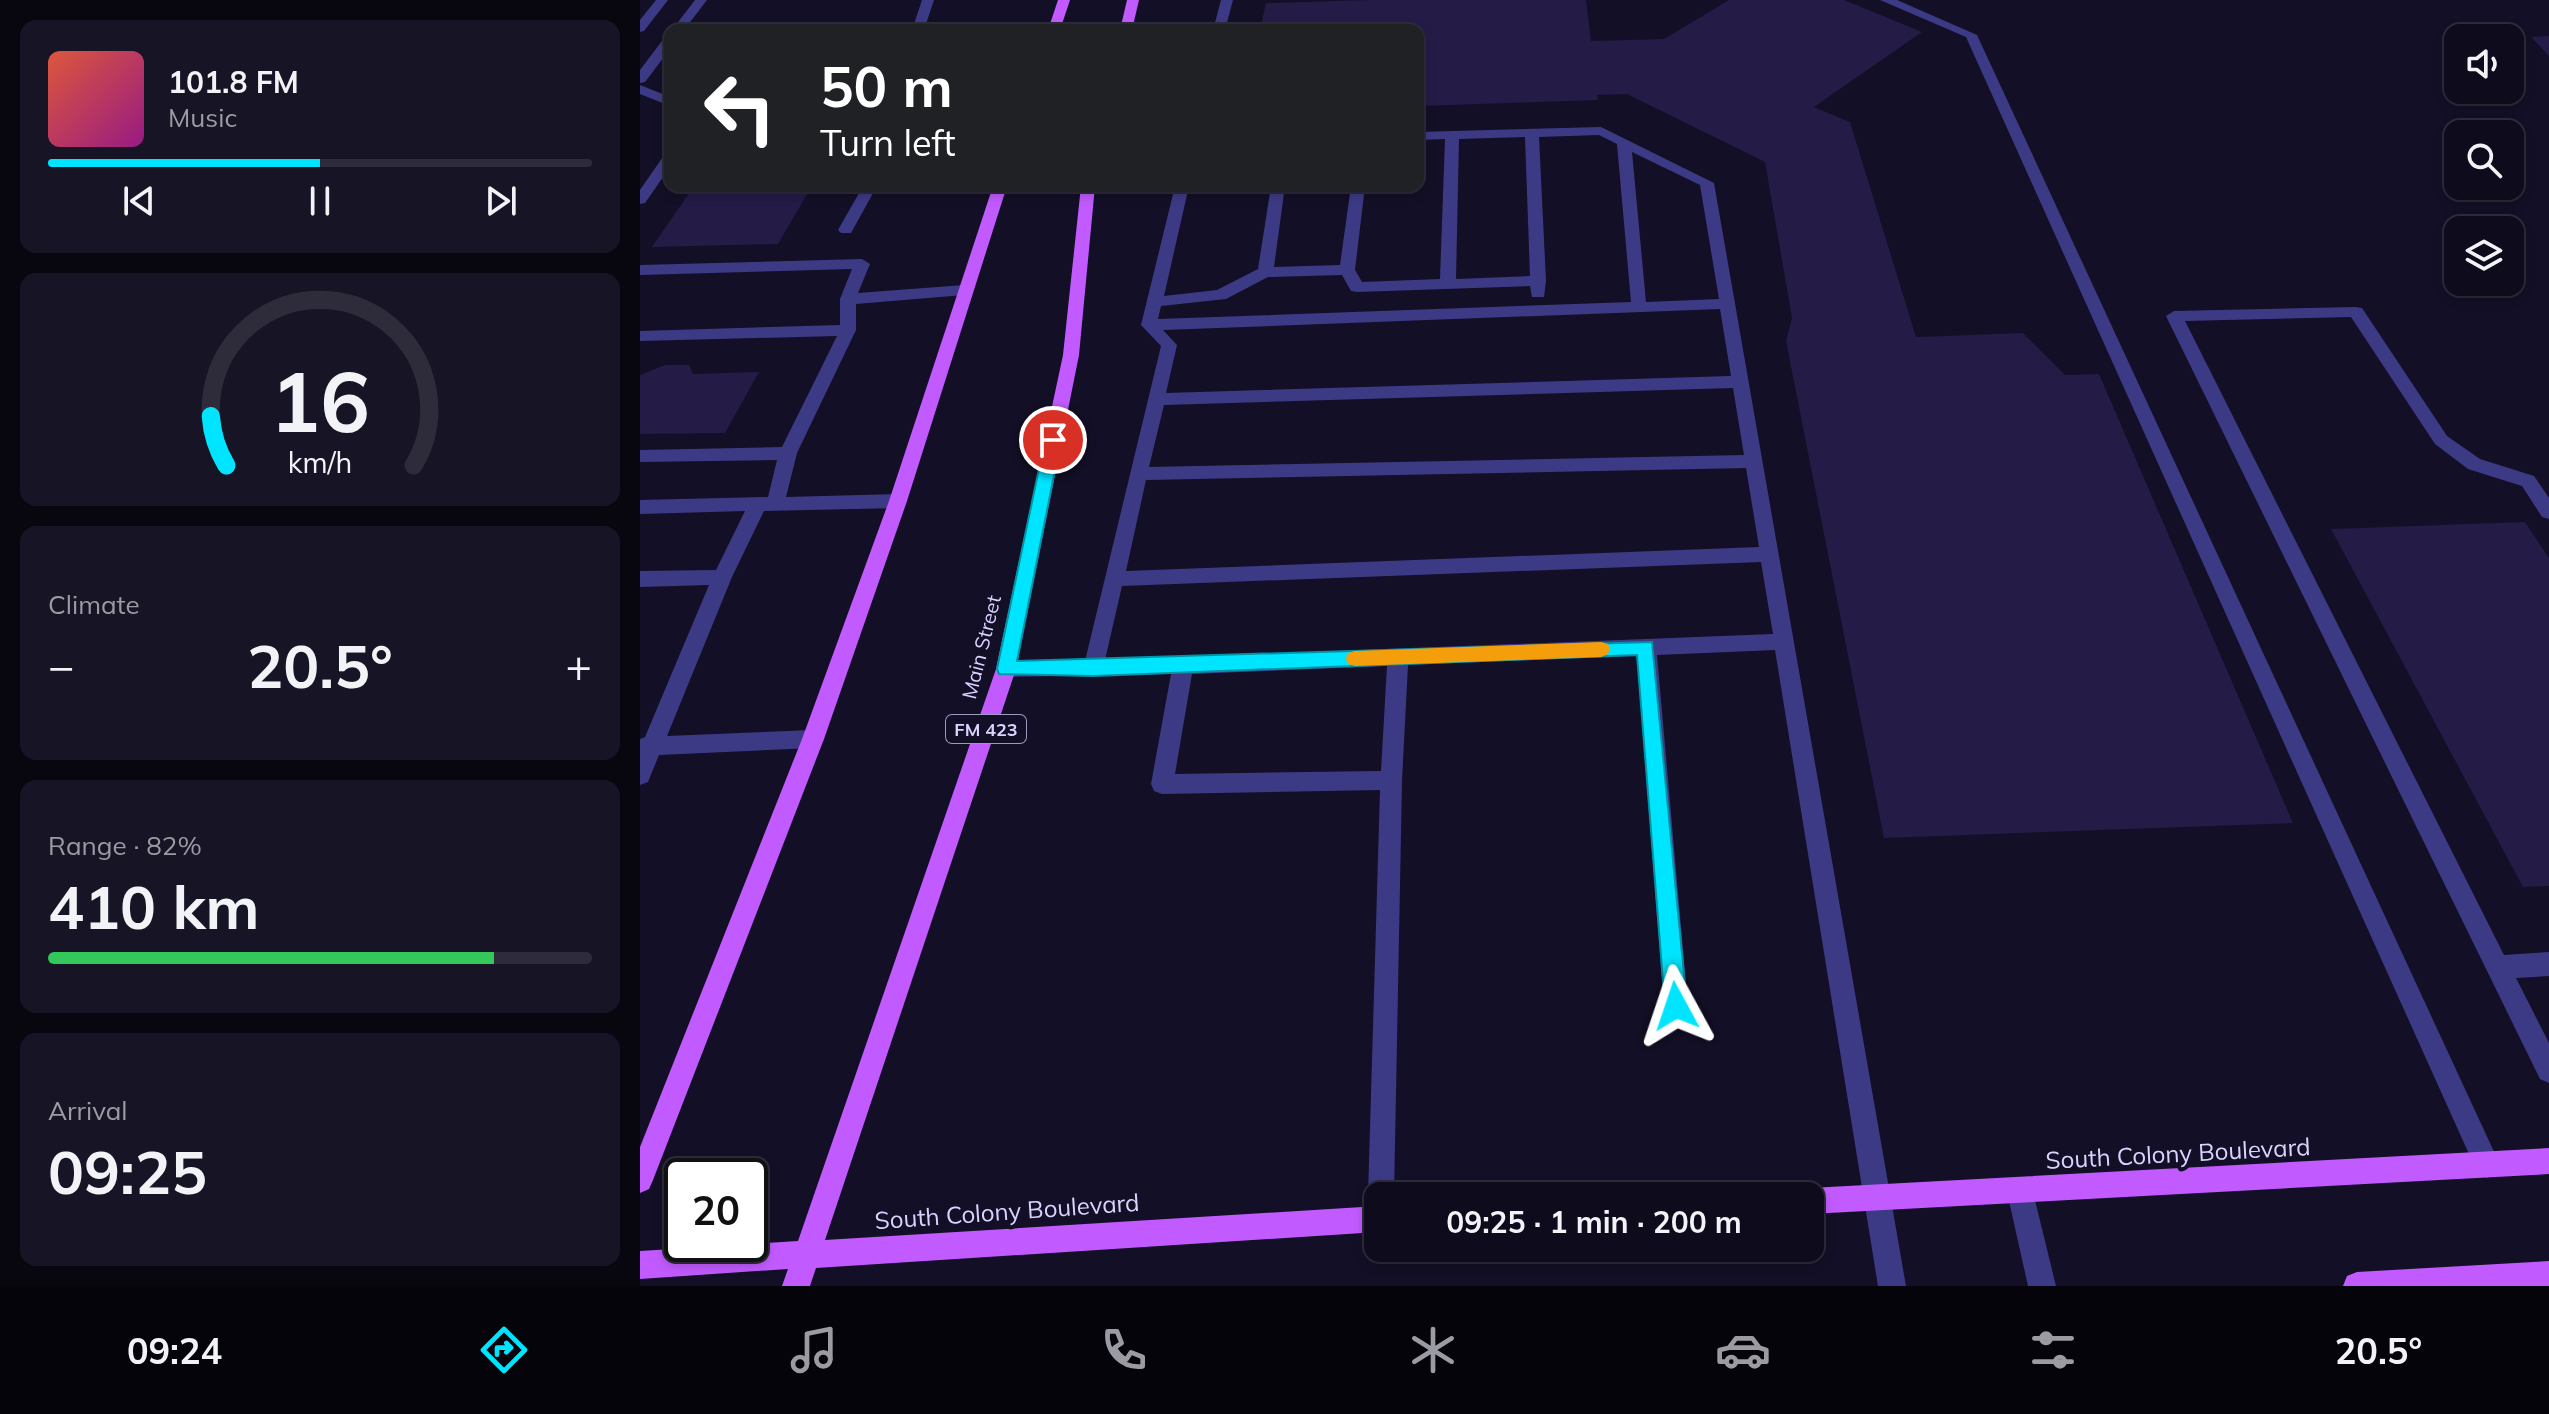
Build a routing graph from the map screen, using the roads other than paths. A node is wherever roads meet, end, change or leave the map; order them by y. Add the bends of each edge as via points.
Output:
1 (662, 0) edge
2 (701, 0) edge
3 (928, 0) edge
4 (1064, 0) edge
5 (1133, 0) edge
6 (1227, 0) edge
7 (1886, 0) edge
8 (683, 24) edge
9 (920, 24) edge
10 (1056, 24) edge
11 (1127, 24) edge
12 (1221, 24) edge
13 (640, 28) edge
14 (664, 48) edge
15 (640, 79) edge
16 (640, 89) edge
17 (664, 99) edge
18 (1532, 133) junction
19 (1452, 135) junction
20 (1424, 136) edge
21 (1624, 142) junction
22 (664, 166) edge
23 (867, 192) edge
24 (998, 192) edge
25 (1087, 192) edge
26 (1181, 192) edge
27 (1277, 192) edge
28 (1357, 192) edge
29 (640, 200) edge
30 (846, 230) dead end
31 (640, 270) edge
32 (1347, 270) junction
33 (1265, 272) junction
34 (1538, 281) junction
35 (1448, 284) junction
36 (1357, 287) junction
37 (964, 290) junction
38 (848, 299) junction
39 (1155, 302) junction
40 (1727, 304) junction
41 (1639, 307) junction
42 (1539, 311) junction
43 (1355, 317) junction
44 (1149, 325) junction
45 (848, 330) junction
46 (640, 336) edge
47 (1740, 382) junction
48 (1156, 399) junction
49 (788, 453) junction
50 (640, 456) edge
51 (1753, 461) junction
52 (1139, 474) junction
53 (898, 501) junction
54 (767, 504) junction
55 (640, 507) edge
56 (2549, 512) edge
57 (1769, 554) junction
58 (722, 577) junction
59 (640, 579) edge
60 (1113, 579) junction
61 (1783, 642) junction
62 (1646, 647) junction
63 (1398, 657) junction
64 (1183, 665) junction
65 (1006, 669) junction
66 (1093, 669) junction
67 (813, 739) junction
68 (647, 746) edge
69 (640, 775) edge
70 (1391, 780) junction
71 (2549, 964) edge
72 (2498, 967) junction
73 (1676, 1006) dead end
74 (2549, 1070) edge
75 (2549, 1161) edge
76 (2487, 1165) junction
77 (640, 1180) edge
78 (1381, 1182) edge
79 (2020, 1192) junction
80 (1876, 1198) junction
81 (1824, 1200) edge
82 (1364, 1220) edge
83 (807, 1253) junction
84 (640, 1265) edge
85 (2549, 1275) edge
86 (796, 1286) edge
87 (1892, 1286) edge
88 (2042, 1286) edge
89 (2357, 1286) edge

1 - 13 street
2 - 8 street
3 - 9 street
4 - 10 main road
5 - 11 main road
6 - 12 street
7 - 76 street via 1971,35
14 - 15 street
16 - 17 street
18 - 19 street
18 - 21 street via 1601,131
18 - 34 street
19 - 20 street
19 - 35 street
21 - 40 street via 1707,183
21 - 41 street
22 - 29 street
23 - 30 street
24 - 37 main road
25 - 65 main road, Main Street / FM 423 via 1071,355
26 - 39 street
27 - 33 street
28 - 32 street
31 - 38 street via 862,264
32 - 33 street
32 - 36 street
33 - 39 street via 1220,295
34 - 35 street
34 - 42 street
35 - 36 street
36 - 43 street
37 - 38 street
37 - 53 main road
38 - 45 street
39 - 44 street
40 - 41 street
40 - 47 street
41 - 42 street
42 - 43 street
43 - 44 street
44 - 48 street via 1169,345
45 - 46 street
45 - 49 street
47 - 48 street
47 - 51 street
48 - 52 street
49 - 50 street
49 - 54 street
51 - 52 street
51 - 57 street
52 - 60 street
53 - 54 street
53 - 67 main road
54 - 55 street
54 - 58 street
56 - 72 street via 2528,481 2474,464 2441,440 2356,312 2174,316
57 - 60 street
57 - 61 street
58 - 59 street
58 - 68 street
60 - 66 street
61 - 62 street
61 - 80 street
62 - 63 street
62 - 73 street
63 - 64 street
63 - 70 street
64 - 66 street
64 - 70 street via 1162,784
65 - 66 street
65 - 83 main road, Main Street / FM 423
67 - 68 street
67 - 77 main road
68 - 69 street
70 - 78 street
71 - 72 street
72 - 74 street
75 - 76 main road, South Colony Boulevard
76 - 79 main road, South Colony Boulevard
79 - 80 main road, South Colony Boulevard
79 - 88 street
80 - 81 main road, South Colony Boulevard
80 - 87 street
82 - 83 main road, South Colony Boulevard
83 - 84 main road, South Colony Boulevard
83 - 86 main road, Main Street / FM 423
85 - 89 main road

